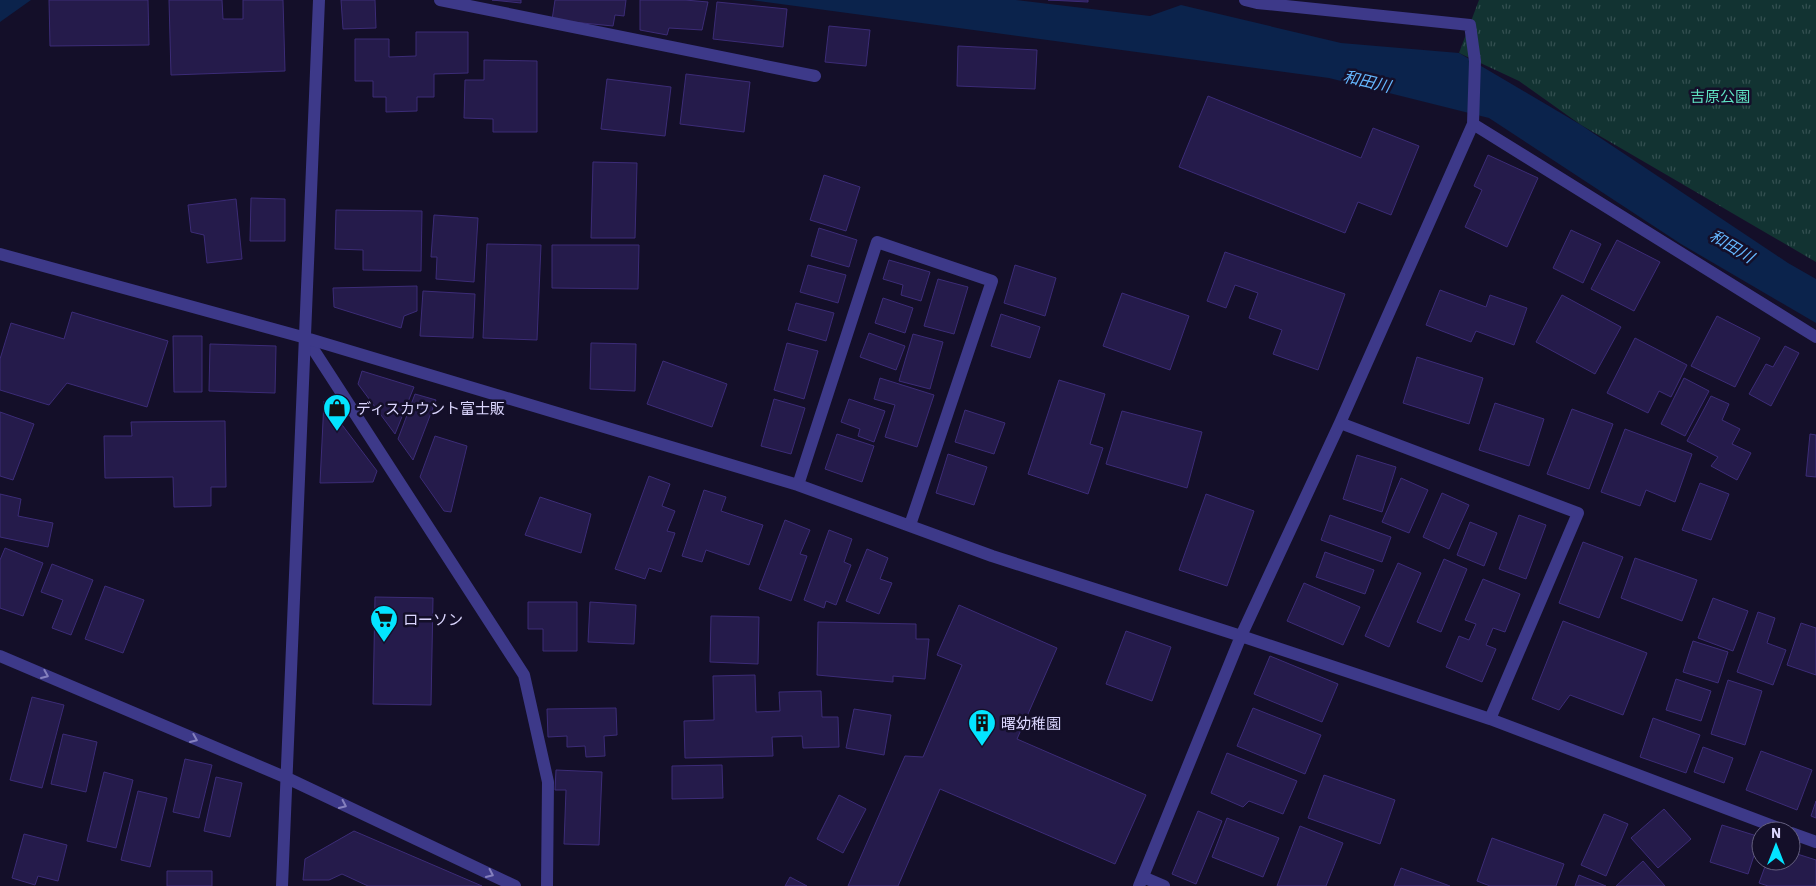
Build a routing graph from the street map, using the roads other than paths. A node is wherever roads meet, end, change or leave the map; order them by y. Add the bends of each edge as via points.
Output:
1 (319, 0) edge
2 (440, 0) edge
3 (1253, 1) edge
4 (815, 76) dead end
5 (1473, 124) junction
6 (0, 254) edge
7 (1816, 337) edge
8 (306, 338) junction
9 (1340, 423) junction
10 (798, 485) junction
11 (910, 525) junction
12 (1242, 636) junction
13 (0, 656) edge
14 (1490, 720) junction
15 (287, 778) junction
16 (1759, 821) edge
17 (1801, 837) edge
18 (1816, 842) edge
19 (1141, 882) edge
20 (282, 886) edge
21 (515, 886) edge
22 (547, 886) edge
23 (1164, 886) edge

1 - 8 street
2 - 4 street
3 - 5 street via 1470,25 1475,61
5 - 7 street
5 - 9 street
6 - 8 street
8 - 10 street
8 - 15 street
8 - 22 street via 524,675 548,782
9 - 12 street
9 - 14 street via 1578,513
10 - 11 street
10 - 11 street via 877,242 992,281
11 - 12 street via 992,556
12 - 14 street
12 - 19 street
13 -> 15 street
14 - 16 street
15 - 20 street
15 -> 21 street
17 - 18 street
19 - 23 street

